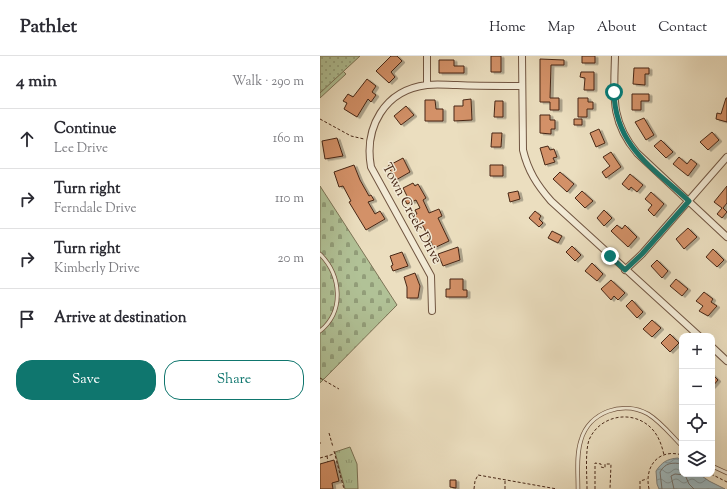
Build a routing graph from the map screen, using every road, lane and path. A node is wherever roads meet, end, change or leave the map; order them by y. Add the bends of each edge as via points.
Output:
1 (427, 56) edge
2 (522, 56) edge
3 (615, 56) edge
4 (427, 85) junction
5 (522, 86) junction
6 (320, 119) edge
7 (364, 139) dead end
8 (727, 158) edge
9 (689, 201) junction
10 (727, 237) edge
11 (320, 254) edge
12 (625, 270) junction
13 (432, 311) dead end
14 (320, 331) edge
15 (696, 333) edge
16 (715, 350) edge
17 (727, 361) edge
18 (320, 378) edge
19 (339, 389) dead end
20 (329, 433) dead end
21 (679, 443) edge
22 (333, 446) dead end
23 (334, 451) dead end
24 (335, 454) junction
25 (679, 454) edge
26 (664, 455) junction
27 (327, 456) junction
28 (320, 458) edge
29 (328, 462) dead end
30 (715, 467) edge
31 (727, 473) edge
32 (715, 476) edge
33 (647, 479) junction
34 (505, 480) junction
35 (727, 482) edge
36 (535, 484) junction
37 (640, 488) edge
38 (344, 489) edge
39 (474, 489) edge
40 (504, 489) edge
41 (535, 489) edge
42 (557, 489) edge
43 (578, 489) edge
44 (587, 489) edge
45 (595, 489) edge
46 (610, 489) edge
47 (637, 489) edge
48 (649, 489) edge

1 - 4 street
2 - 5 street
3 - 9 street via 614,105 621,131 637,153
4 - 5 street, Town Creek Drive
4 - 13 street, Town Creek Drive via 411,89 396,97 383,109 369,138 369,154 371,167 431,276
5 - 12 street via 524,150 526,163 534,180 550,201
6 - 7 path via 351,136
8 - 9 street
9 - 10 street
9 - 12 street
11 - 14 lane via 331,267 338,291 333,313
12 - 15 street
16 - 17 street
18 - 19 path
20 - 22 path
21 - 43 lane via 656,420 636,410 614,409 600,414 585,428 581,440
23 - 24 path
24 - 27 path
24 - 38 path
25 - 26 path
26 - 33 path via 652,465
26 - 44 path via 653,430 641,421 626,416 606,421 589,440
27 - 28 path
27 - 29 path
30 - 31 lane
32 - 35 path
33 - 37 path via 640,480
33 - 48 path
34 - 36 path
34 - 39 path via 478,475
34 - 40 path
36 - 41 path
36 - 42 path
37 - 47 path
45 - 46 path via 595,463 605,468 605,464 611,464

